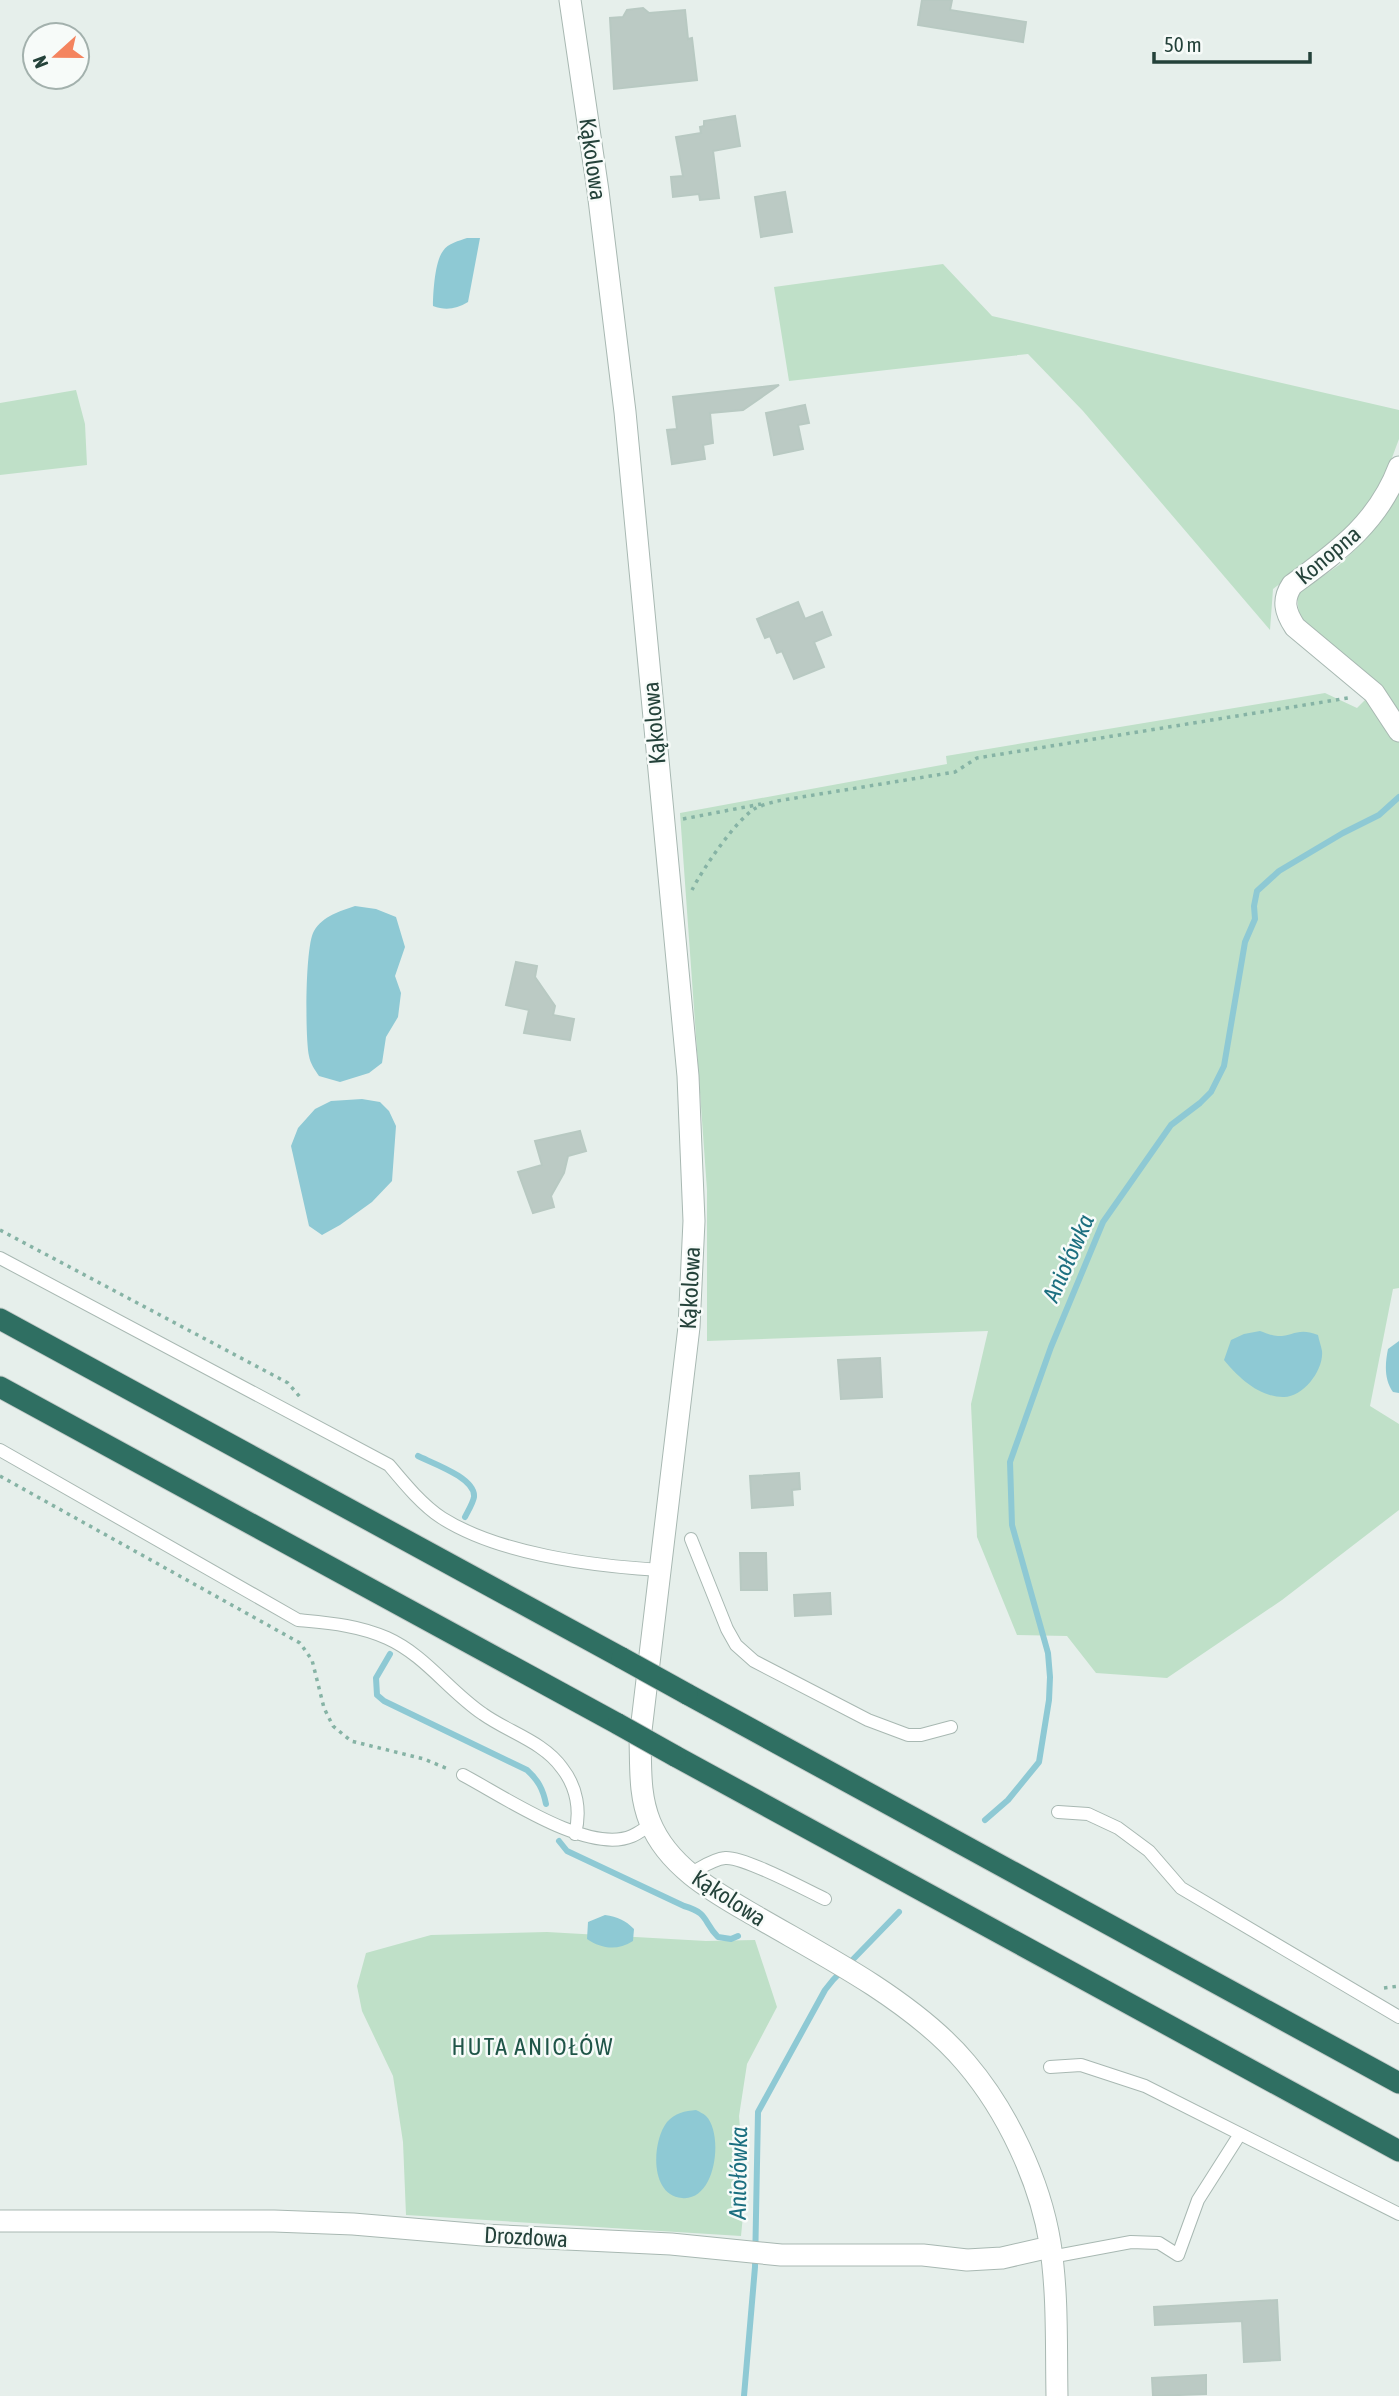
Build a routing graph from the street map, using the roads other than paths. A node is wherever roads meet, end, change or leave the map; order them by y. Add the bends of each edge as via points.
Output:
1 (570, 0) edge
2 (1399, 467) edge
3 (1399, 731) edge
4 (0, 1258) edge
5 (0, 1318) edge
6 (0, 1387) edge
7 (0, 1450) edge
8 (691, 1539) dead end
9 (660, 1570) junction
10 (951, 1727) dead end
11 (463, 1774) road end
12 (1058, 1812) dead end
13 (651, 1825) junction
14 (575, 1834) junction
15 (691, 1874) junction
16 (825, 1899) dead end
17 (1399, 2017) edge
18 (1050, 2067) dead end
19 (1399, 2083) edge
20 (1240, 2134) junction
21 (1399, 2151) edge
22 (1399, 2214) edge
23 (0, 2221) edge
24 (1051, 2252) junction
25 (1057, 2396) edge

1 - 9 street, Kąkolowa via 625,412 688,1076 694,1220 689,1327
2 - 3 street, Konopna via 1388,492 1360,531 1292,585 1285,603 1295,627 1374,693
4 - 9 lane via 389,1465 441,1517 473,1533 603,1567
5 - 19 highway, bridge
6 - 21 highway, bridge
7 - 14 lane via 298,1620 345,1624 387,1638 415,1654 481,1713 548,1753 561,1766 576,1796 579,1817
8 - 10 lane via 727,1629 754,1661 868,1720 908,1735
9 - 13 street, Kąkolowa via 640,1739 641,1795
11 - 14 lane
12 - 17 lane via 1088,1814 1118,1828 1149,1851 1181,1888
13 - 14 lane via 631,1837 609,1840
13 - 15 street, Kąkolowa via 672,1857
15 - 16 lane via 729,1857
15 - 24 street, Kąkolowa via 874,1986 925,2024 966,2063 1024,2158 1044,2214
18 - 20 lane via 1081,2065 1145,2086
20 - 22 lane
20 - 24 lane via 1198,2200 1178,2255 1160,2243 1131,2242
23 - 24 street, Drozdowa via 353,2224 756,2252 967,2260
24 - 25 street, Kąkolowa

